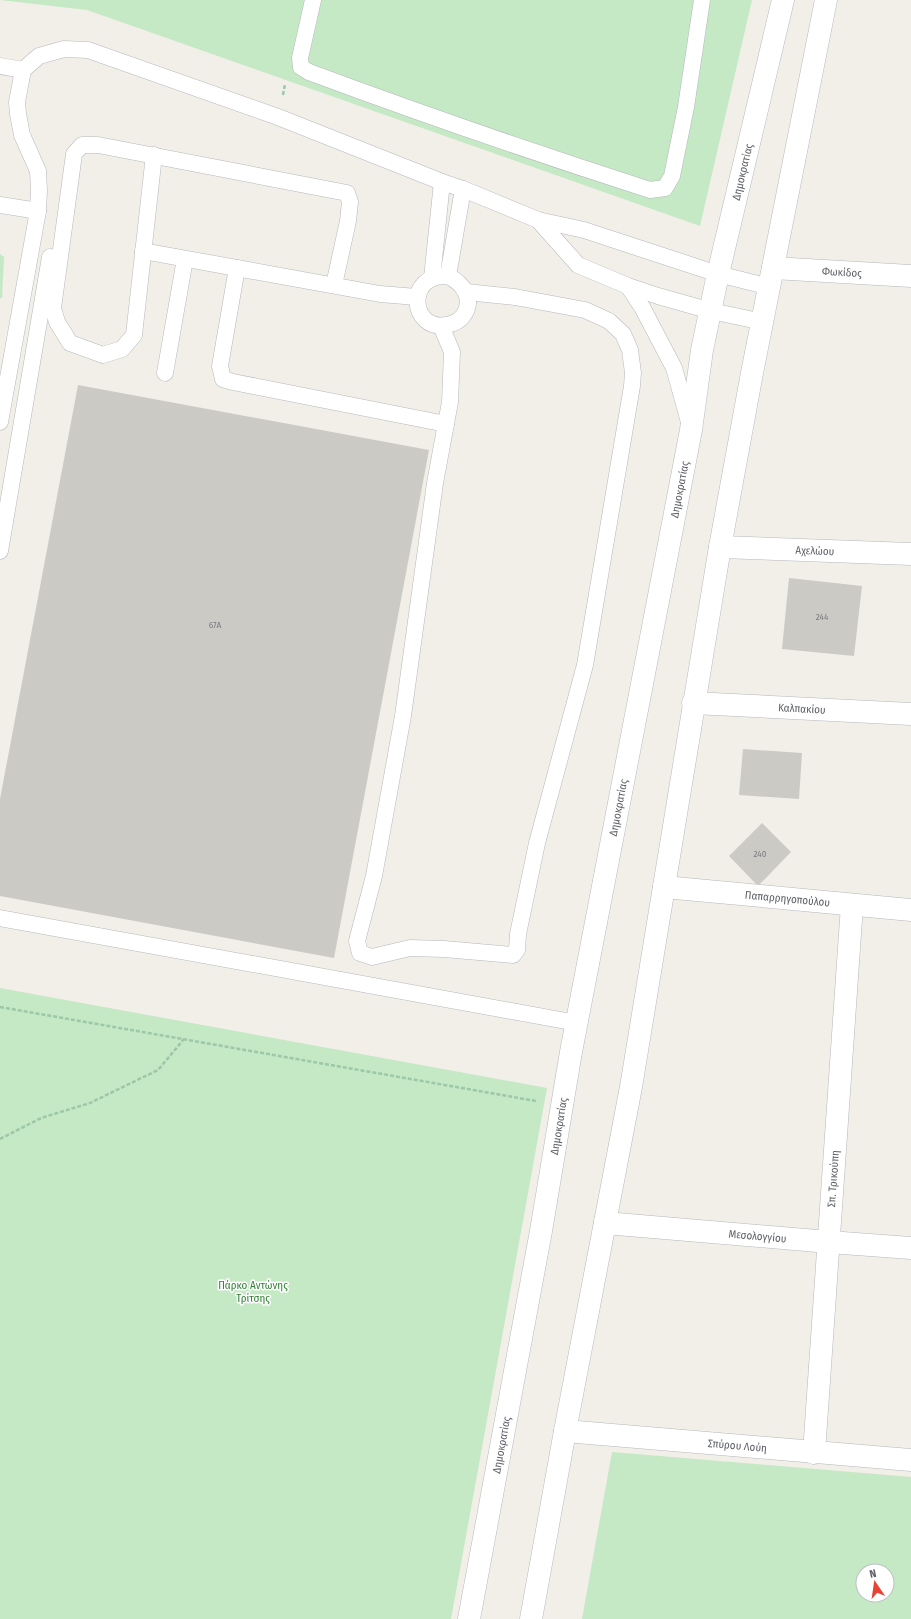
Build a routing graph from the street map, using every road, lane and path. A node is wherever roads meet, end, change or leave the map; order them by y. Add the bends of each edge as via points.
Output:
1 (313, 0) edge
2 (702, 0) edge
3 (781, 0) edge
4 (826, 0) edge
5 (0, 66) edge
6 (23, 70) junction
7 (154, 156) junction
8 (442, 182) junction
9 (463, 189) junction
10 (0, 205) edge
11 (38, 211) junction
12 (538, 220) junction
13 (53, 240) dead end
14 (143, 251) junction
15 (184, 259) junction
16 (237, 268) junction
17 (718, 274) junction
18 (448, 276) junction
19 (911, 276) edge
20 (772, 277) junction
21 (432, 278) junction
22 (334, 285) junction
23 (628, 286) junction
24 (466, 292) junction
25 (417, 297) junction
26 (711, 311) junction
27 (762, 322) junction
28 (442, 326) junction
29 (165, 373) dead end
30 (0, 422) edge
31 (446, 424) junction
32 (691, 430) junction
33 (720, 547) junction
34 (0, 551) edge
35 (911, 554) edge
36 (693, 703) junction
37 (911, 714) edge
38 (664, 887) junction
39 (852, 905) junction
40 (911, 910) edge
41 (0, 918) edge
42 (0, 1007) edge
43 (577, 1023) junction
44 (184, 1039) junction
45 (562, 1105) junction
46 (0, 1139) edge
47 (605, 1223) junction
48 (829, 1242) junction
49 (911, 1248) edge
50 (565, 1431) junction
51 (814, 1453) junction
52 (911, 1460) edge
53 (469, 1619) edge
54 (530, 1619) edge

1 - 2 lane via 300,58 301,67 309,72 411,110 650,190 665,188 672,176 686,107
3 - 17 main road, Δημοκρατίας
4 - 20 main road
5 - 6 lane
6 - 8 lane via 39,56 64,49 88,50 278,117
6 - 11 lane via 17,102 18,114 22,135 38,171
7 - 14 lane
7 - 14 lane via 98,145 82,145 74,154 53,308 57,322 70,342 103,354 122,349 134,335
7 - 22 lane via 347,193 350,202 348,220
8 - 9 lane
8 - 21 lane
9 - 12 lane
9 - 18 lane
10 - 11 lane
11 - 30 lane
12 - 17 lane via 584,230
12 - 23 lane via 578,265
13 - 34 lane
14 - 15 lane
15 - 16 lane
15 - 29 lane
16 - 22 lane
16 - 31 lane via 220,366 223,378
17 - 20 lane
17 - 26 main road, Δημοκρατίας
18 - 21 lane
18 - 24 lane via 456,279
19 - 20 main road, Φωκίδος
20 - 27 main road
21 - 25 lane via 425,282
22 - 25 lane via 380,294
23 - 26 lane
23 - 32 lane via 674,368
24 - 28 lane via 467,308 463,315 450,325
24 - 31 lane via 515,297 585,310 609,322 623,334 630,350 633,373 630,399 585,665 532,863 517,950 513,955 410,948 372,957 360,953 358,941 374,876 403,716 435,483
25 - 28 lane via 417,306 426,320
26 - 27 lane
26 - 32 main road, Δημοκρατίας via 702,350
27 - 33 main road
28 - 31 lane via 452,352 450,402
32 - 43 main road, Δημοκρατίας
33 - 35 main road, Αχελώου
33 - 36 main road
36 - 37 main road, Καλπακίου
36 - 38 main road
38 - 39 main road, Παπαρρηγοπούλου
38 - 47 main road via 631,1087
39 - 40 main road, Παπαρρηγοπούλου
39 - 48 main road, Σπ. Τρικούπη
41 - 43 lane
42 - 44 path
43 - 45 main road, Δημοκρατίας
44 - 45 path
44 - 46 path via 158,1070 90,1103 41,1118
45 - 53 main road, Δημοκρατίας
47 - 48 main road, Μεσολογγίου
47 - 50 main road
48 - 49 main road, Μεσολογγίου
48 - 51 main road, Σπ. Τρικούπη
50 - 51 main road, Σπύρου Λούη
50 - 54 main road
51 - 52 main road, Σπύρου Λούη

